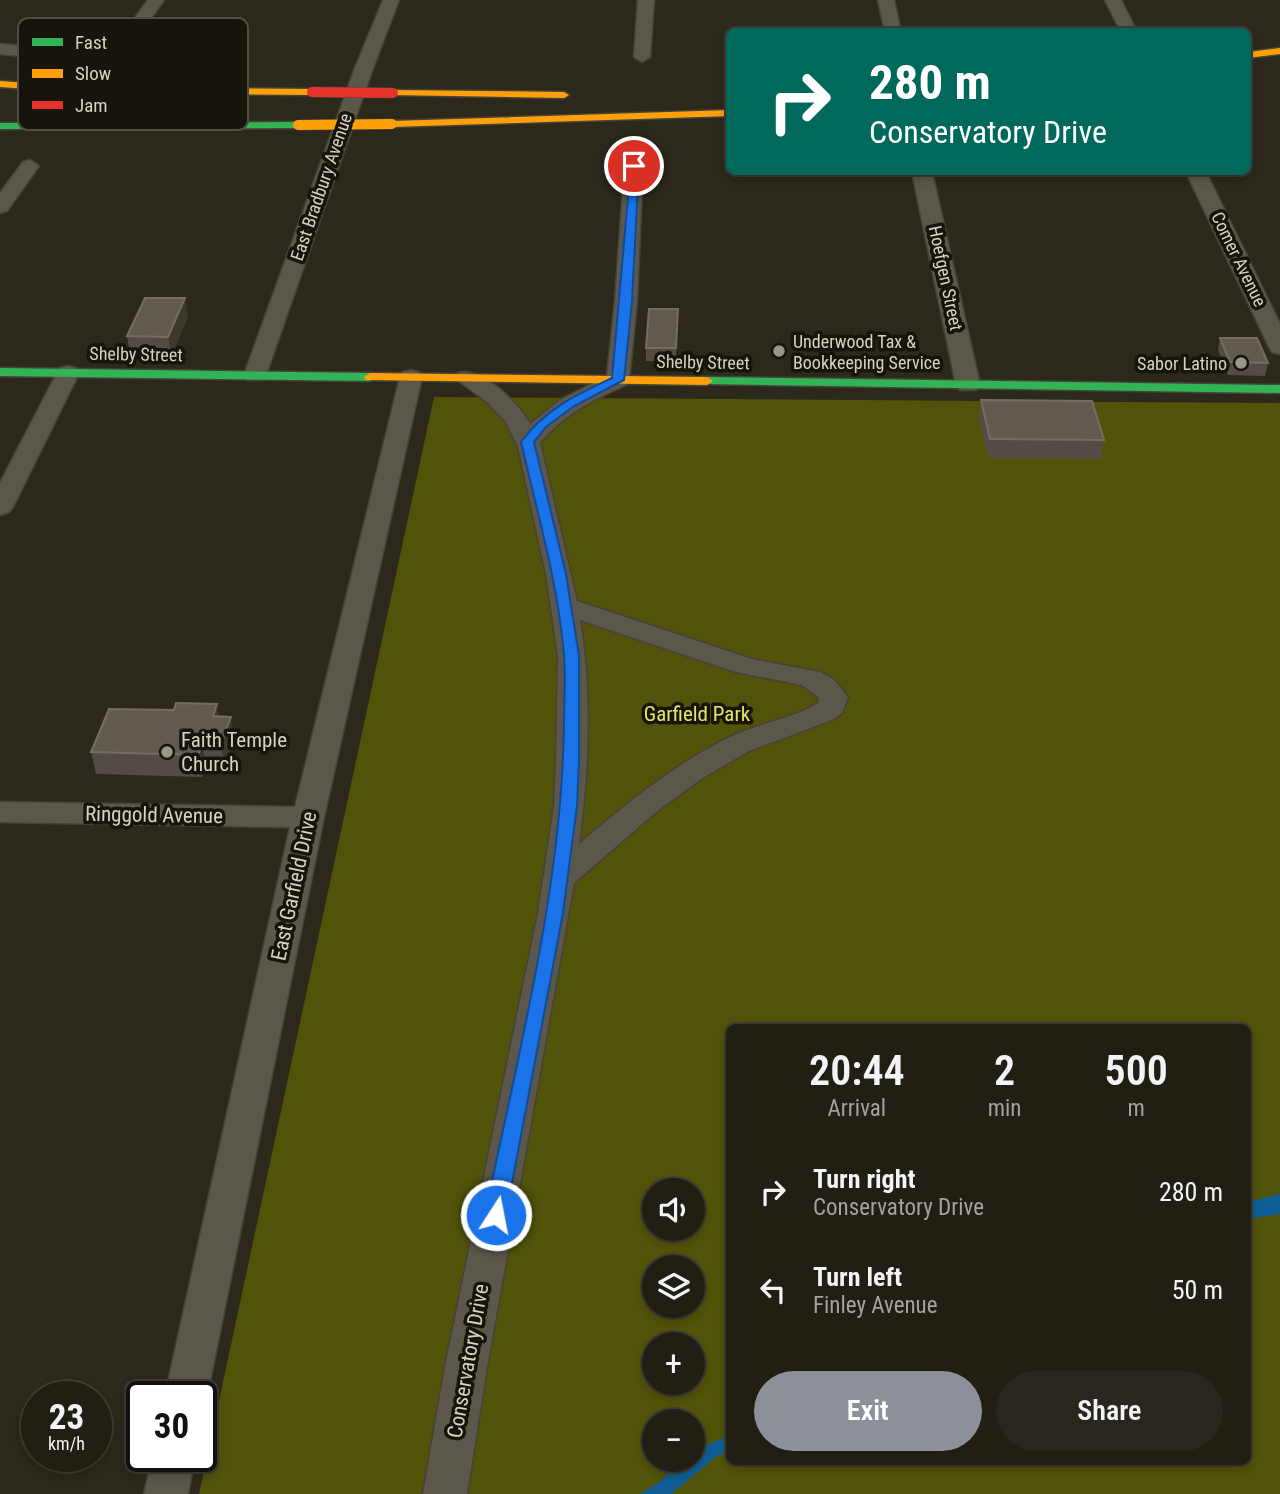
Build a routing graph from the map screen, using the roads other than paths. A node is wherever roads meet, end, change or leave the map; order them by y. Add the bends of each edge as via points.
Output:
1 (156, 0) edge
2 (391, 0) edge
3 (646, 0) edge
4 (886, 0) edge
5 (1114, 0) edge
6 (143, 18) edge
7 (892, 28) edge
8 (1127, 28) edge
9 (0, 49) edge
10 (18, 51) edge
11 (1280, 51) edge
12 (1251, 55) edge
13 (642, 57) dead end
14 (0, 84) edge
15 (18, 85) edge
16 (248, 95) edge
17 (585, 96) dead end
18 (311, 97) junction
19 (248, 98) edge
20 (726, 113) edge
21 (248, 125) edge
22 (0, 126) edge
23 (18, 126) edge
24 (83, 130) edge
25 (0, 133) edge
26 (634, 160) dead end
27 (30, 166) dead end
28 (923, 175) edge
29 (1197, 175) edge
30 (0, 207) edge
31 (1280, 347) edge
32 (0, 372) edge
33 (68, 373) junction
34 (255, 375) junction
35 (411, 377) junction
36 (466, 378) junction
37 (618, 380) junction
38 (968, 385) junction
39 (1280, 389) edge
40 (528, 442) junction
41 (0, 507) edge
42 (565, 606) junction
43 (0, 812) edge
44 (308, 817) junction
45 (560, 878) junction
46 (189, 1381) edge
47 (171, 1472) edge
48 (166, 1494) edge
49 (445, 1494) edge

1 - 6 street
2 - 34 street, East Bradbury Avenue
3 - 13 street
4 - 7 street
5 - 8 street
9 - 10 street
11 - 12 main road
14 - 15 main road
16 - 18 main road
17 - 18 main road
18 - 19 main road
20 - 21 main road, bridge
22 - 23 main road
24 - 25 main road
26 - 37 street
27 - 30 street
28 - 38 street, Hoefgen Street
29 - 31 street, Comer Avenue
32 - 33 main road, Shelby Street
33 - 34 main road, Shelby Street
33 - 41 street
34 - 35 main road, Shelby Street
35 - 36 main road, Shelby Street
35 - 44 street, East Garfield Drive
36 - 37 main road, Shelby Street
36 - 40 street, Conservatory Drive via 496,398 515,418
37 - 38 main road, Shelby Street
37 - 40 street via 569,403 541,424
38 - 39 main road, Shelby Street
40 - 42 street, Conservatory Drive
42 - 45 street, Conservatory Drive via 572,656 571,761
42 - 45 street via 746,666 810,678 834,697 832,707 820,716 738,744 671,784
43 - 44 street, Ringgold Avenue
44 - 46 street, East Garfield Drive
45 - 49 street, Conservatory Drive
47 - 48 street

